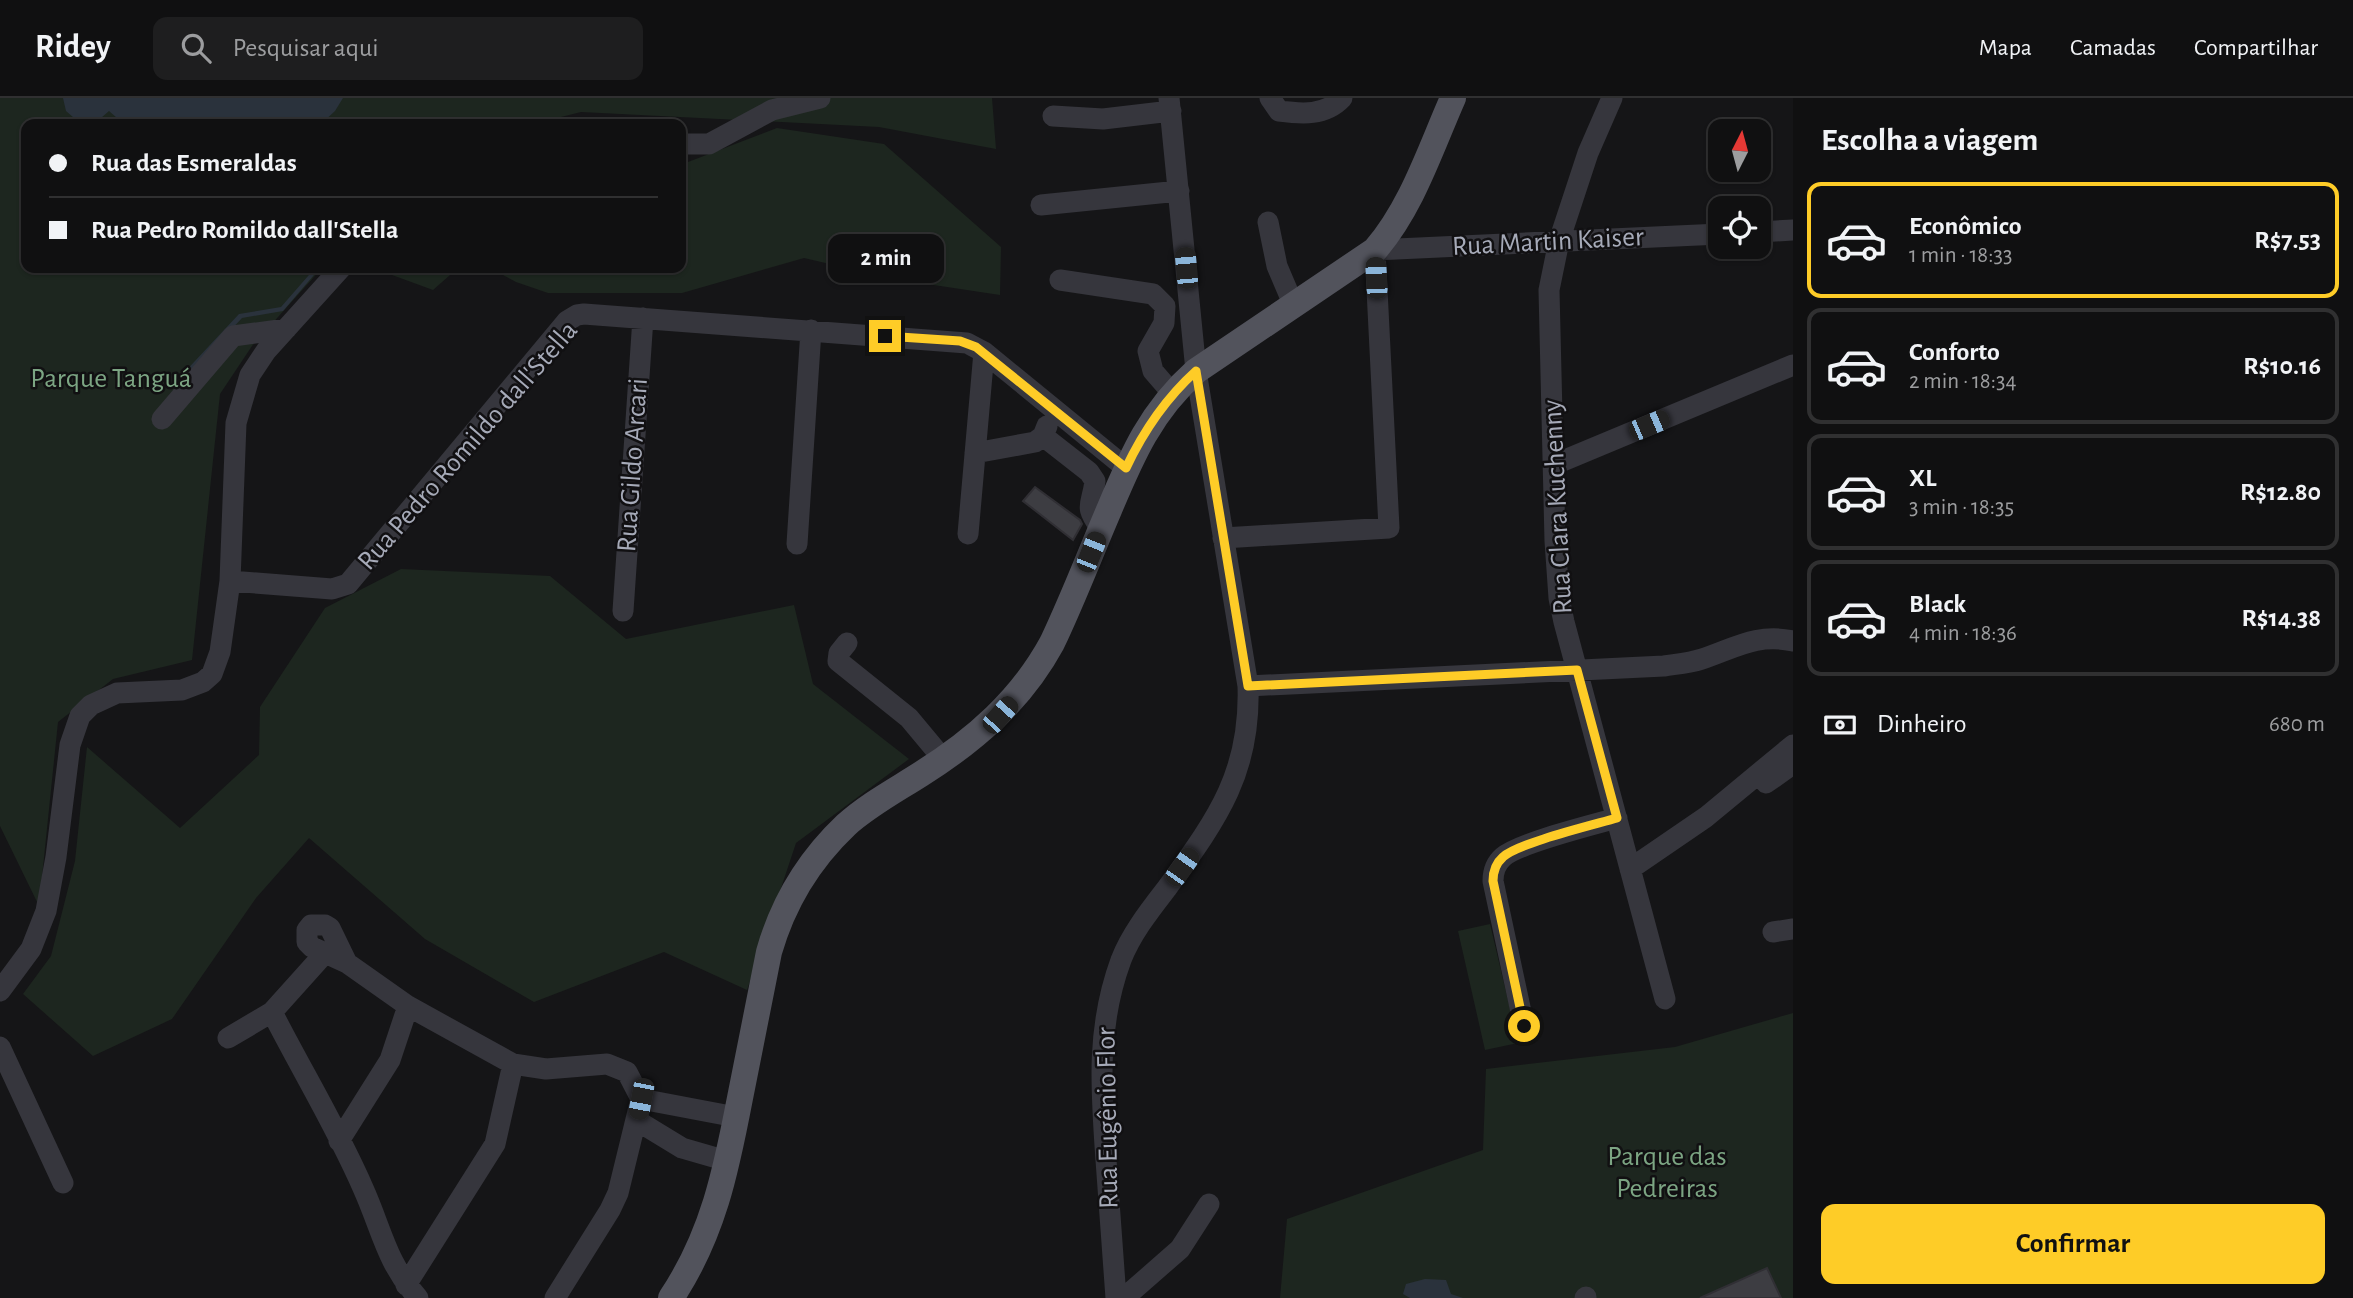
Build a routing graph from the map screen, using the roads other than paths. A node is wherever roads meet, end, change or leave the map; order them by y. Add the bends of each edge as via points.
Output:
1 (1270, 98) edge
2 (1342, 98) edge
3 (1452, 98) edge
4 (1612, 98) edge
5 (812, 99) edge
6 (1170, 104) edge
7 (1053, 116) dead end
8 (686, 145) edge
9 (1179, 191) junction
10 (1041, 205) dead end
11 (1268, 222) dead end
12 (1793, 230) edge
13 (1771, 231) edge
14 (1708, 235) edge
15 (1559, 241) junction
16 (1375, 250) junction
17 (336, 273) edge
18 (1060, 279) dead end
19 (1294, 306) junction
20 (643, 318) junction
21 (286, 329) junction
22 (811, 330) junction
23 (984, 352) junction
24 (1793, 365) edge
25 (1196, 371) junction
26 (1172, 393) junction
27 (1054, 409) junction
28 (162, 419) dead end
29 (1043, 436) junction
30 (1088, 437) junction
31 (975, 453) junction
32 (1069, 456) junction
33 (1553, 465) junction
34 (1126, 468) junction
35 (1101, 528) junction
36 (968, 534) dead end
37 (1223, 538) junction
38 (797, 544) dead end
39 (230, 581) junction
40 (623, 611) dead end
41 (1793, 641) edge
42 (847, 643) dead end
43 (1577, 670) junction
44 (1248, 686) junction
45 (1793, 745) edge
46 (944, 760) junction
47 (1793, 764) edge
48 (1706, 817) junction
49 (1617, 818) junction
50 (1630, 869) junction
51 (325, 953) junction
52 (347, 963) junction
53 (6, 984) edge
54 (1665, 999) dead end
55 (408, 1006) junction
56 (272, 1013) junction
57 (1524, 1026) dead end
58 (228, 1038) dead end
59 (0, 1047) edge
60 (513, 1063) junction
61 (641, 1099) junction
62 (736, 1117) junction
63 (636, 1120) junction
64 (340, 1141) junction
65 (727, 1161) junction
66 (62, 1183) dead end
67 (1209, 1204) dead end
68 (412, 1291) edge
69 (555, 1298) edge
70 (671, 1298) edge
71 (1116, 1298) edge
72 (1124, 1298) edge

1 - 2 street via 1279,111 1301,114 1327,110
3 - 16 main road via 1403,211
4 - 15 street, Rua Clara Kuchenny
5 - 8 street via 772,110 709,144
6 - 7 street via 1103,119
6 - 9 street, Rua Eugênio Flor
9 - 10 street
9 - 25 street, Rua Eugênio Flor
11 - 19 street via 1277,266
12 - 13 street
14 - 15 street, Rua Martin Kaiser
15 - 16 street, Rua Martin Kaiser
15 - 33 street, Rua Clara Kuchenny via 1549,290
16 - 19 main road
16 - 37 street via 1389,528
17 - 21 street
18 - 26 street via 1153,294 1165,306 1164,323 1148,351 1153,372
19 - 25 main road
20 - 22 street, Rua Pedro Romildo dall'Stella
20 - 39 street, Rua Pedro Romildo dall'Stella via 584,314 567,321 348,584 323,589
20 - 40 street, Rua Gildo Arcari
21 - 28 street via 233,336
21 - 39 street via 250,374 236,423
22 - 23 street, Rua Pedro Romildo dall'Stella via 960,341
22 - 38 street
23 - 27 street, Rua Pedro Romildo dall'Stella
23 - 31 street
24 - 33 street
25 - 26 main road
25 - 37 street, Rua Eugênio Flor
26 - 34 main road
27 - 29 street
27 - 30 street, Rua Pedro Romildo dall'Stella
29 - 31 street via 1035,442
29 - 32 street
30 - 32 street
30 - 34 street, Rua Pedro Romildo dall'Stella
31 - 36 street
32 - 35 street via 1095,481 1089,513
33 - 43 street, Rua Clara Kuchenny via 1559,598
34 - 35 main road
35 - 46 main road via 1042,661 1000,715
37 - 44 street, Rua Eugênio Flor
39 - 53 street via 217,664 204,682 183,690 117,693 91,705 80,716 70,744 46,911 31,949
41 - 43 street via 1758,639 1682,664
42 - 46 street via 838,653 838,661 909,718
43 - 44 street
43 - 49 street, Rua Clara Kuchenny
44 - 71 street, Rua Eugênio Flor via 1244,748 1227,799 1137,931 1123,957 1104,1020 1102,1102
45 - 48 street
46 - 62 main road via 847,825 807,869 777,925 769,952
47 - 48 street
48 - 50 street
49 - 50 street, Rua Clara Kuchenny
49 - 57 street via 1514,850 1497,862 1493,881
50 - 54 street, Rua Clara Kuchenny
51 - 52 street
51 - 52 street via 307,942 311,925 330,929
51 - 56 street
52 - 55 street
55 - 60 street
55 - 64 street via 390,1060
56 - 58 street
56 - 64 street
59 - 66 street
60 - 61 street via 546,1069 594,1063 617,1067 627,1072
60 - 68 street via 495,1143
61 - 62 street
61 - 63 street
62 - 65 main road
63 - 65 street via 682,1148
63 - 69 street via 614,1202
64 - 68 street via 388,1256
65 - 70 main road via 700,1248
67 - 72 street via 1180,1249

